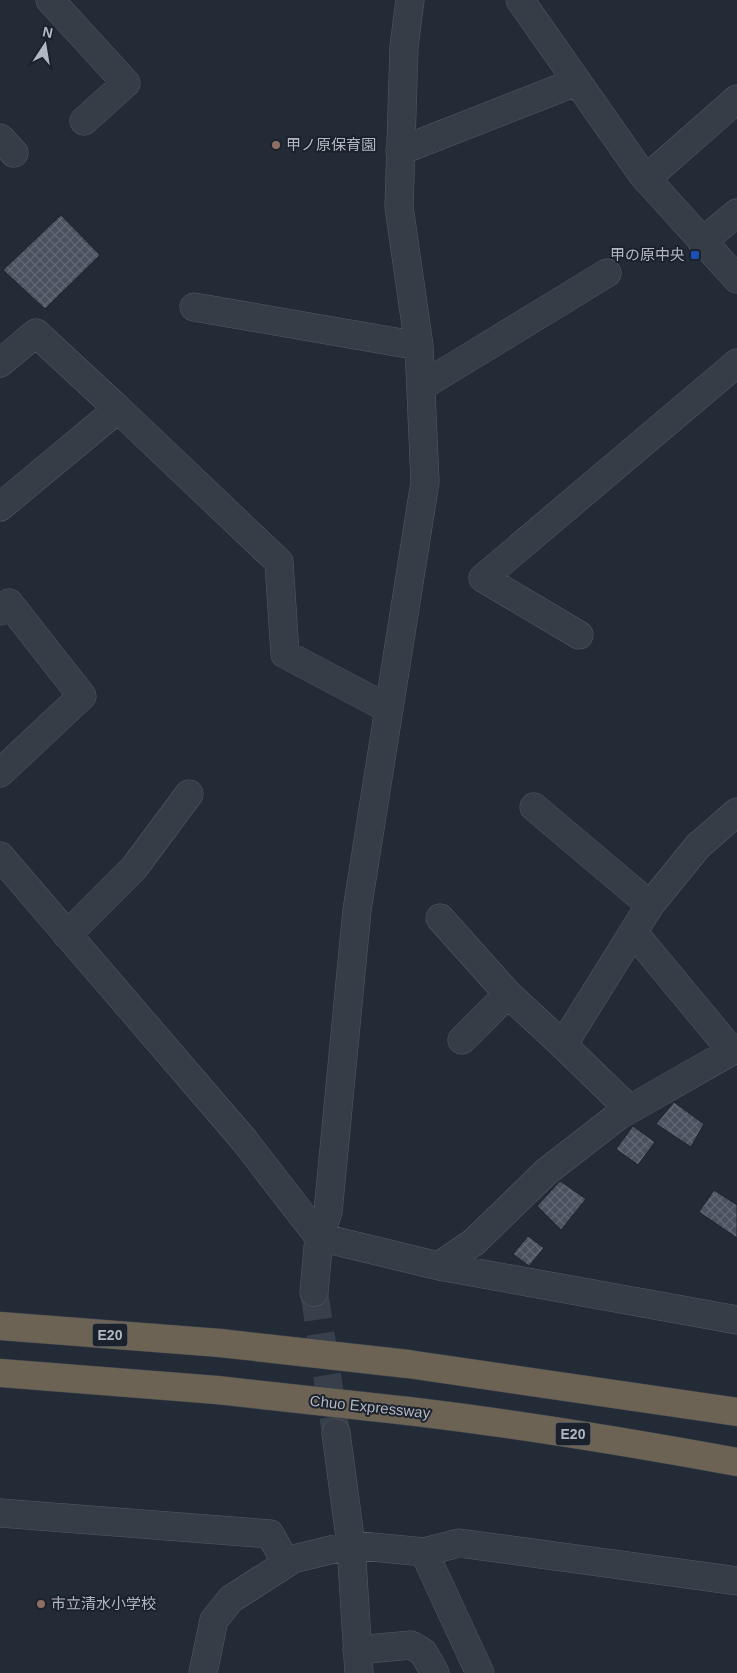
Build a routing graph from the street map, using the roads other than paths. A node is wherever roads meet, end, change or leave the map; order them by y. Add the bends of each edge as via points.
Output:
1 (50, 0) edge
2 (410, 0) edge
3 (520, 0) edge
4 (576, 82) junction
5 (737, 99) edge
6 (84, 121) dead end
7 (400, 151) junction
8 (646, 179) junction
9 (737, 212) edge
10 (702, 242) junction
11 (607, 273) dead end
12 (737, 279) edge
13 (194, 307) dead end
14 (419, 346) junction
15 (0, 363) edge
16 (737, 363) edge
17 (422, 386) junction
18 (118, 409) junction
19 (0, 507) edge
20 (0, 611) edge
21 (579, 635) dead end
22 (389, 709) junction
23 (0, 773) edge
24 (189, 794) dead end
25 (534, 807) dead end
26 (737, 812) edge
27 (0, 856) edge
28 (650, 905) junction
29 (440, 918) dead end
30 (634, 933) junction
31 (67, 935) junction
32 (508, 994) junction
33 (462, 1040) dead end
34 (563, 1045) junction
35 (734, 1049) edge
36 (629, 1109) junction
37 (319, 1237) junction
38 (439, 1266) junction
39 (314, 1292) tunnel mouth
40 (737, 1320) edge
41 (0, 1326) edge
42 (0, 1374) edge
43 (737, 1412) edge
44 (336, 1433) tunnel mouth
45 (737, 1462) edge
46 (0, 1513) edge
47 (350, 1545) junction
48 (424, 1552) junction
49 (286, 1563) junction
50 (737, 1581) edge
51 (358, 1661) edge
52 (203, 1673) edge
53 (435, 1673) edge
54 (480, 1673) edge

1 - 6 street via 126,83
2 - 7 street via 404,47
3 - 4 street
4 - 7 street
4 - 8 street
5 - 8 street
7 - 14 street via 400,207
8 - 10 street
9 - 10 street
10 - 12 street
11 - 17 street
13 - 14 street
14 - 17 street
15 - 18 street via 36,333
16 - 21 street via 483,578
17 - 22 street via 425,482
18 - 19 street
18 - 22 street via 279,562 285,654
20 - 23 street via 10,603 82,696
22 - 37 street via 357,910 328,1212
24 - 31 street via 134,868
25 - 28 street
26 - 28 street via 698,846
27 - 31 street
28 - 30 street
29 - 32 street
30 - 34 street
30 - 35 street
31 - 37 street via 244,1140
32 - 33 street
32 - 34 street
34 - 36 street
35 - 36 street
36 - 38 street via 546,1172 474,1242
37 - 38 street
37 - 39 street
38 - 40 street
41 - 43 highway, E20, bridge via 220,1343 408,1364
42 - 45 highway, Chuo Expressway / E20, bridge via 217,1390 484,1420
44 - 47 street
46 - 49 street via 270,1534
47 - 48 street
47 - 49 street
47 - 51 street
48 - 50 street via 459,1543
48 - 54 street
49 - 52 street via 231,1599 214,1620
51 - 53 street via 411,1645 423,1652

